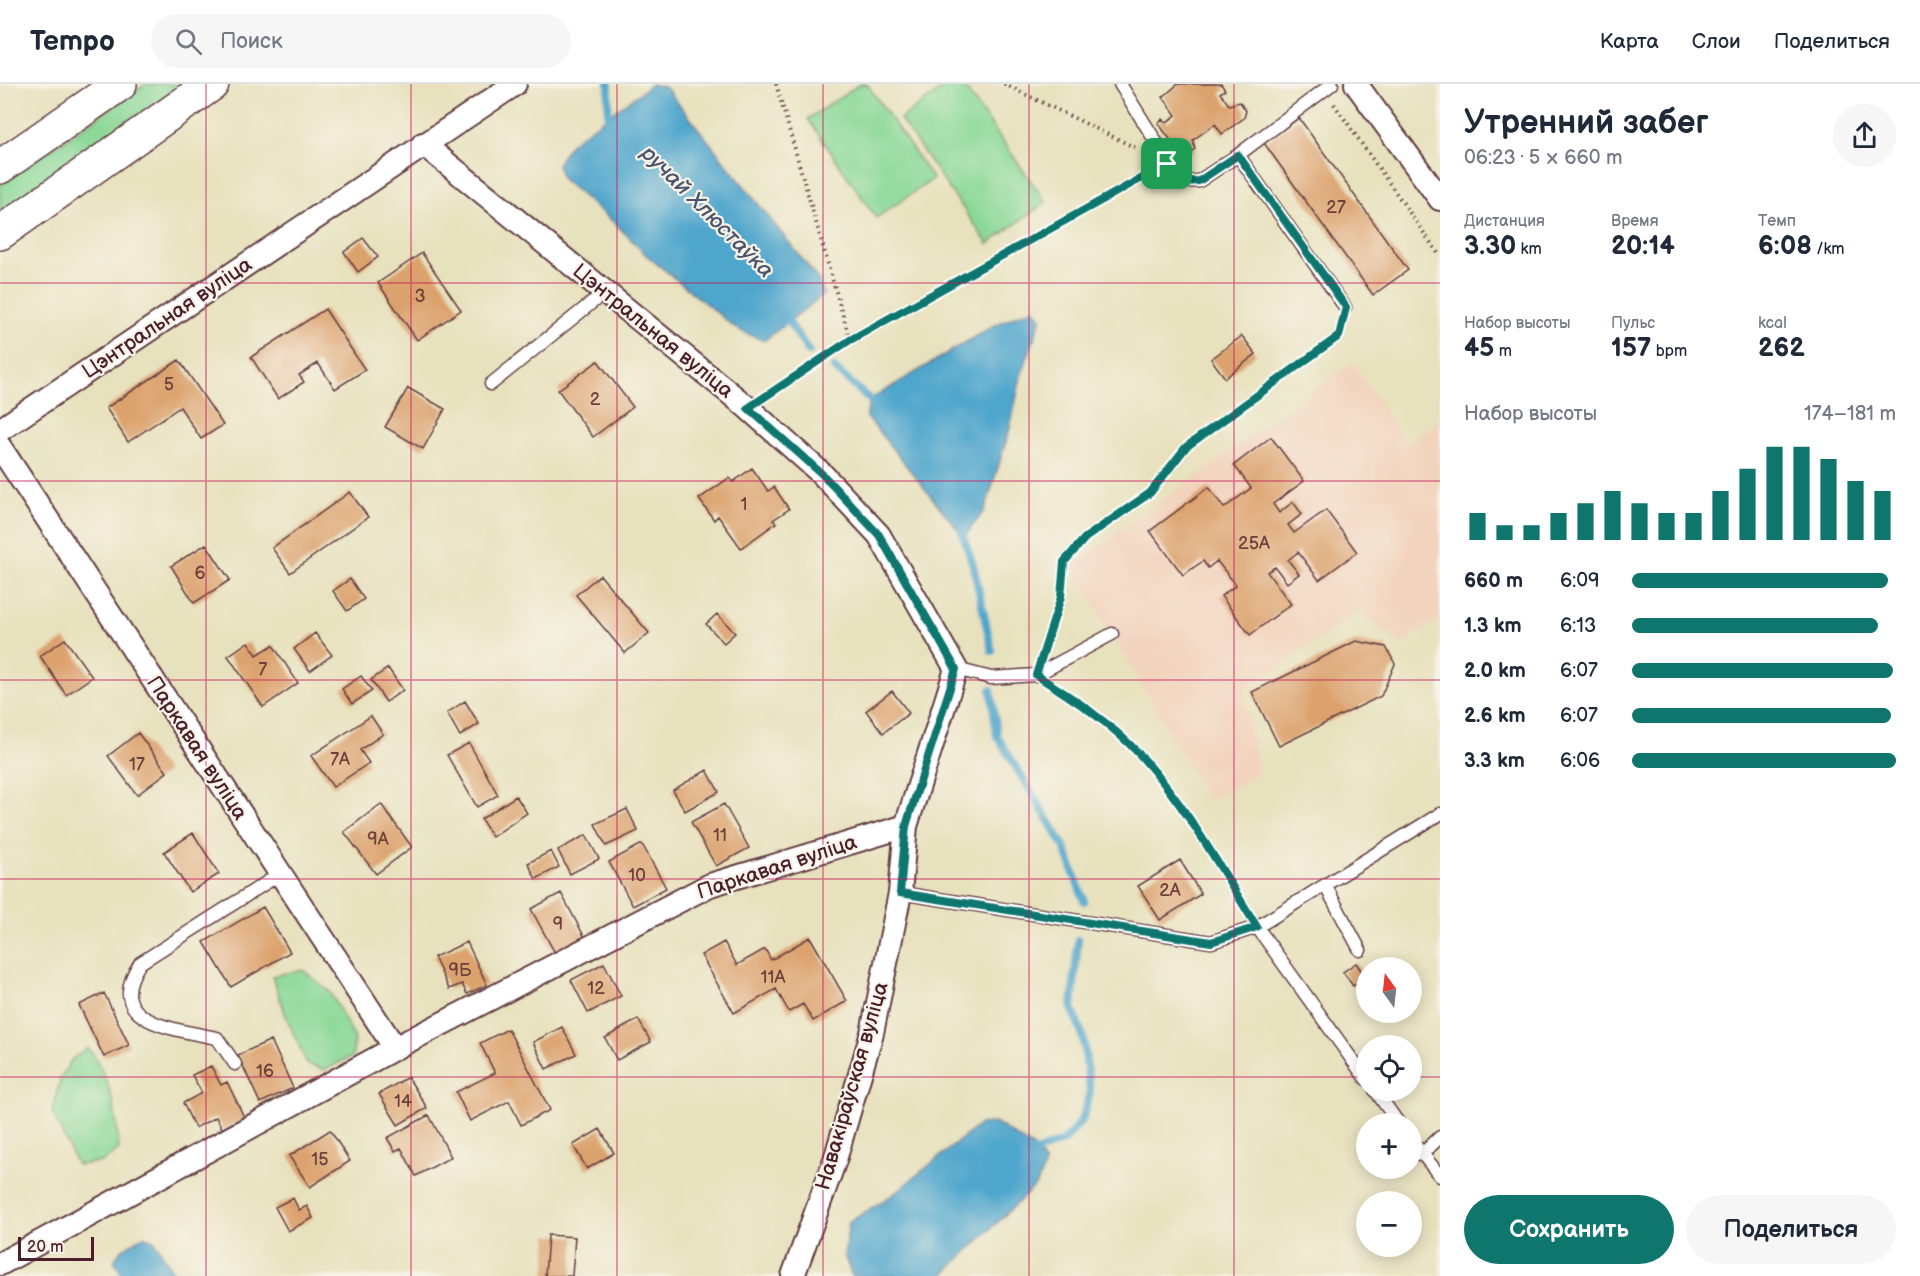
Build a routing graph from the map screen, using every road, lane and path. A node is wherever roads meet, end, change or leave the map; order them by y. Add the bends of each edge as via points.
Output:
1 (120, 84) edge
2 (212, 84) edge
3 (515, 84) edge
4 (776, 84) edge
5 (1004, 84) edge
6 (1120, 84) edge
7 (1356, 84) edge
8 (1328, 87) edge
9 (423, 144) junction
10 (1238, 155) junction
11 (1167, 164) junction
12 (0, 167) edge
13 (1440, 199) edge
14 (0, 232) edge
15 (1440, 256) edge
16 (605, 292) junction
17 (1346, 307) joint
18 (850, 340) junction
19 (491, 384) dead end
20 (748, 408) junction
21 (0, 430) edge
22 (0, 447) edge
23 (1112, 634) dead end
24 (956, 669) junction
25 (1036, 675) junction
26 (1440, 814) edge
27 (906, 826) junction
28 (280, 874) junction
29 (1325, 885) junction
30 (900, 893) junction
31 (1257, 927) junction
32 (1360, 950) dead end
33 (395, 1048) junction
34 (235, 1064) dead end
35 (1356, 1065) edge
36 (1440, 1137) edge
37 (1422, 1154) edge
38 (1422, 1156) edge
39 (1440, 1176) edge
40 (0, 1264) edge
41 (793, 1276) edge

1 - 12 main road
2 - 14 main road
3 - 9 street, Цэнтральная вуліца
4 - 18 path
5 - 11 path
6 - 11 lane
7 - 13 street
8 - 10 lane
8 - 15 path
9 - 16 street, Цэнтральная вуліца
9 - 21 street, Цэнтральная вуліца
10 - 11 lane via 1199,181 1181,182
10 - 17 lane
11 - 18 path
16 - 19 lane
16 - 20 street, Цэнтральная вуліца
17 - 25 path via 1339,336 1186,447 1150,493 1085,538 1064,562 1061,597
18 - 20 path
20 - 24 street, Цэнтральная вуліца via 822,474 879,535
22 - 28 street, Паркавая вуліца
23 - 25 lane
24 - 25 lane via 991,678
24 - 27 street
25 - 31 path via 1085,706 1141,756 1182,808
26 - 29 lane
27 - 30 street
27 - 33 street, Паркавая вуліца via 710,885
28 - 33 street, Паркавая вуліца
28 - 34 lane via 140,963 129,981 131,1006 148,1022 217,1038
29 - 31 lane
29 - 32 lane
30 - 31 lane via 1211,942
30 - 41 street, Навакіраўская вуліца via 872,1033 835,1160
31 - 35 lane
33 - 40 street, Паркавая вуліца
36 - 37 lane
38 - 39 lane

